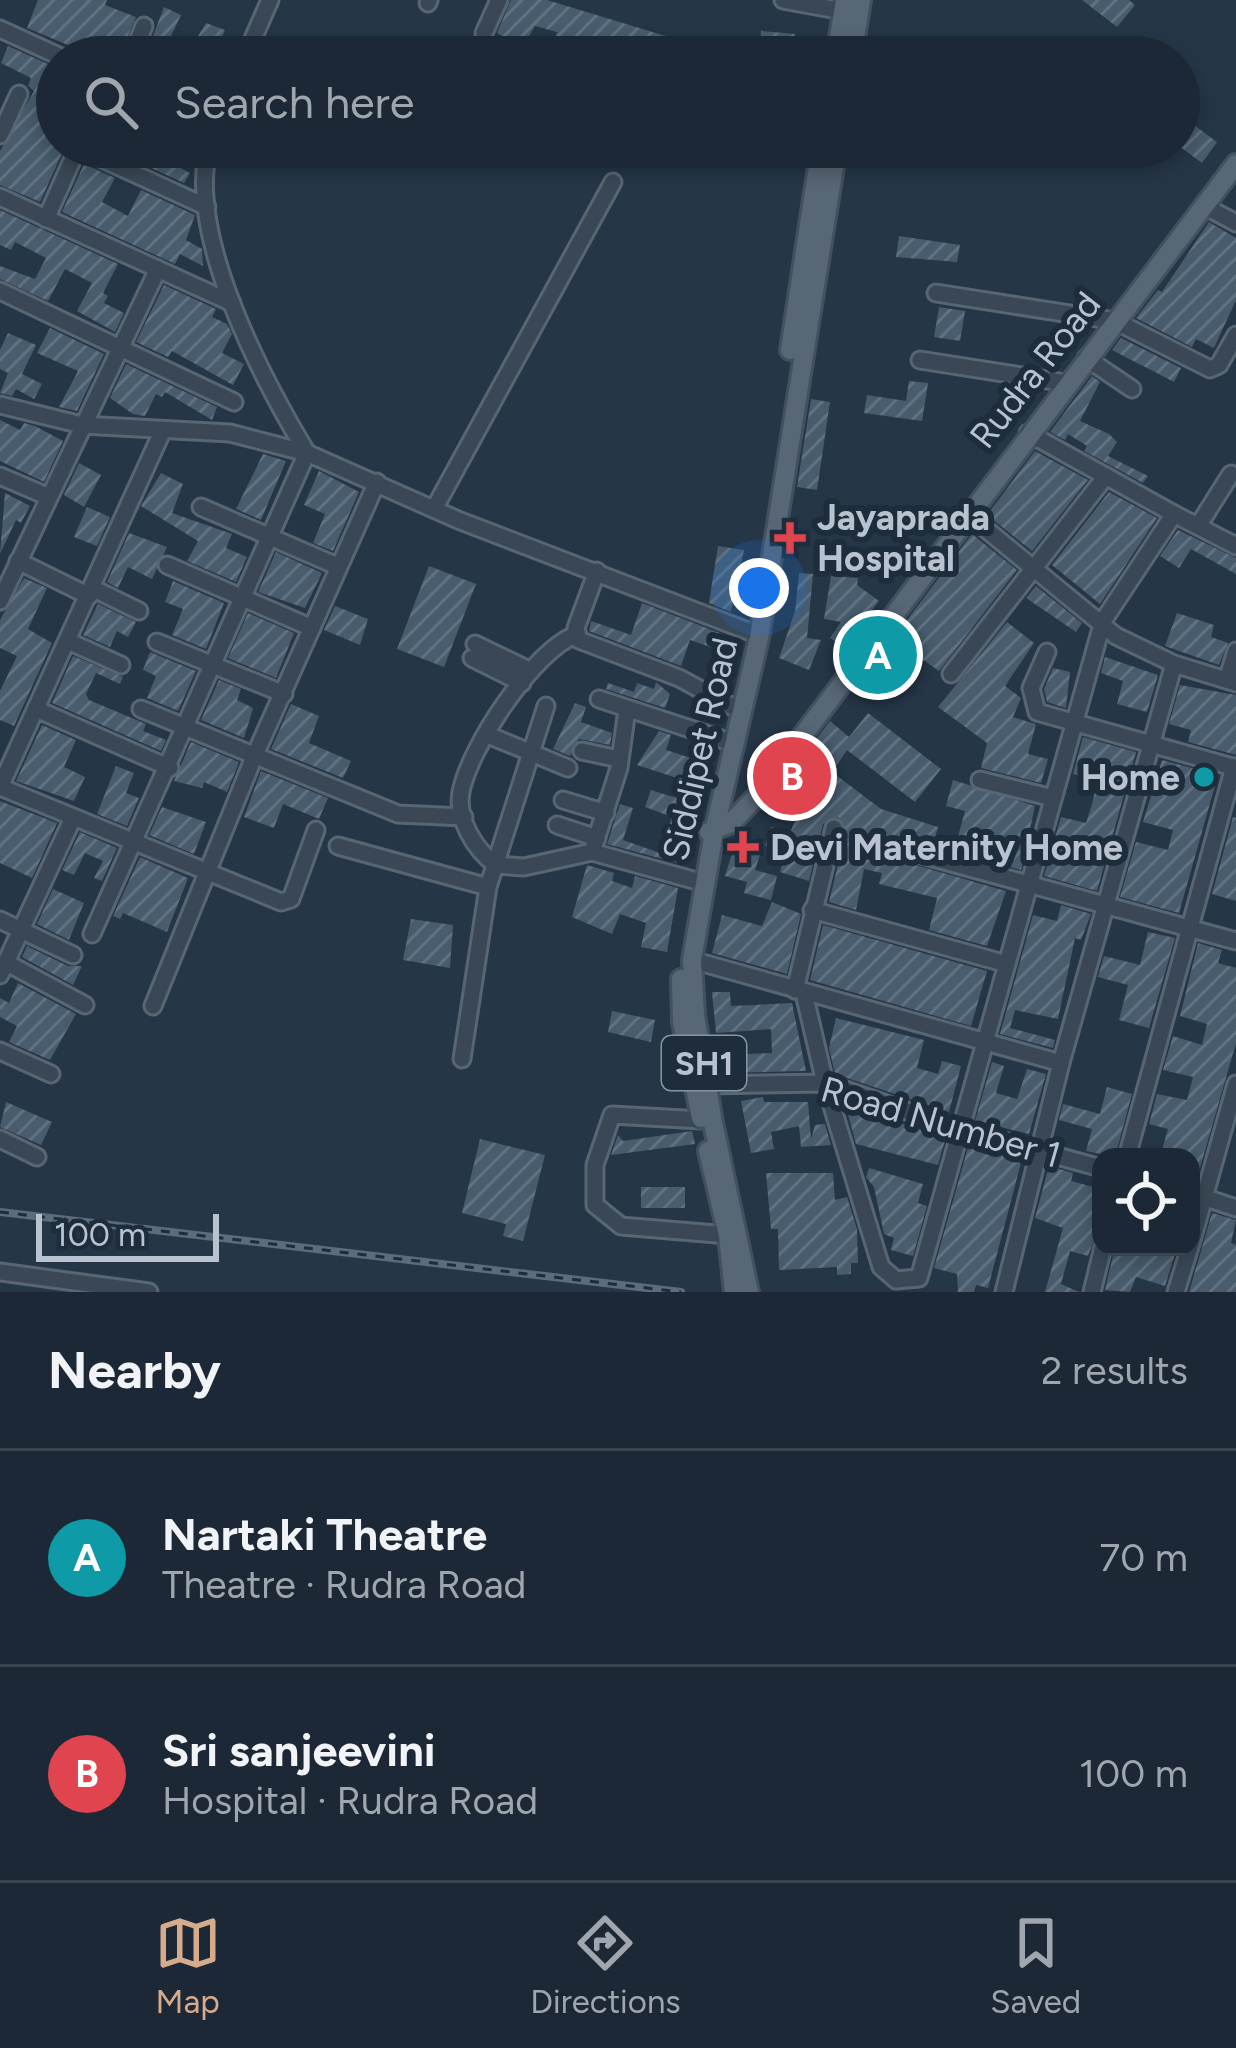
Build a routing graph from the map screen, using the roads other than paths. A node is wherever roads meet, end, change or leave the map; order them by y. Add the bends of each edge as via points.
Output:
1 (270, 0) edge
2 (499, 0) edge
3 (783, 0) edge
4 (850, 4) edge
5 (144, 26) dead end
6 (0, 28) edge
7 (484, 33) dead end
8 (140, 36) edge
9 (254, 36) edge
10 (842, 36) edge
11 (851, 36) edge
12 (36, 45) edge
13 (19, 94) dead end
14 (0, 135) edge
15 (1236, 164) edge
16 (69, 168) edge
17 (122, 168) edge
18 (208, 168) edge
19 (818, 168) edge
20 (834, 168) edge
21 (613, 182) dead end
22 (0, 196) edge
23 (1204, 206) junction
24 (207, 207) junction
25 (46, 219) junction
26 (1236, 223) edge
27 (158, 269) junction
28 (0, 291) edge
29 (936, 293) dead end
30 (232, 303) junction
31 (1115, 321) junction
32 (1236, 335) edge
33 (119, 346) junction
34 (1086, 358) junction
35 (920, 360) dead end
36 (1066, 383) junction
37 (1132, 389) dead end
38 (234, 402) dead end
39 (0, 405) edge
40 (82, 425) junction
41 (163, 430) junction
42 (1028, 434) junction
43 (307, 453) junction
44 (1231, 474) dead end
45 (0, 476) edge
46 (1106, 476) junction
47 (377, 482) junction
48 (49, 497) junction
49 (201, 507) dead end
50 (434, 508) junction
51 (966, 513) junction
52 (1174, 514) junction
53 (1198, 526) junction
54 (267, 536) junction
55 (1236, 546) edge
56 (18, 561) junction
57 (166, 565) dead end
58 (1035, 565) junction
59 (337, 566) junction
60 (597, 572) junction
61 (90, 592) junction
62 (241, 598) junction
63 (0, 601) edge
64 (139, 611) dead end
65 (1103, 621) junction
66 (312, 628) junction
67 (748, 631) junction
68 (575, 635) junction
69 (68, 640) junction
70 (157, 642) dead end
71 (1232, 645) edge
72 (473, 651) dead end
73 (1047, 652) dead end
74 (215, 664) junction
75 (1174, 664) junction
76 (121, 665) dead end
77 (951, 674) dead end
78 (526, 677) junction
79 (1232, 681) edge
80 (284, 694) junction
81 (598, 699) dead end
82 (546, 706) dead end
83 (731, 706) junction
84 (36, 709) junction
85 (141, 709) dead end
86 (628, 709) junction
87 (1074, 722) junction
88 (188, 726) junction
89 (488, 735) junction
90 (724, 740) junction
91 (1152, 744) junction
92 (581, 751) dead end
93 (531, 752) junction
94 (254, 757) junction
95 (619, 760) junction
96 (1235, 767) edge
97 (170, 768) junction
98 (568, 768) dead end
99 (980, 780) dead end
100 (725, 784) junction
101 (0, 787) edge
102 (755, 797) junction
103 (1053, 798) junction
104 (563, 800) dead end
105 (606, 813) junction
106 (464, 817) junction
107 (73, 818) junction
108 (557, 825) dead end
109 (834, 828) dead end
110 (316, 830) dead end
111 (709, 832) junction
112 (136, 844) junction
113 (882, 844) dead end
114 (595, 845) junction
115 (338, 846) dead end
116 (496, 865) junction
117 (206, 872) junction
118 (699, 881) junction
119 (1029, 883) junction
120 (488, 886) junction
121 (1106, 906) junction
122 (812, 910) junction
123 (0, 920) edge
124 (1192, 929) junction
125 (22, 931) junction
126 (92, 934) dead end
127 (1236, 941) edge
128 (73, 955) dead end
129 (692, 960) junction
130 (1007, 964) junction
131 (3, 969) edge
132 (800, 991) junction
133 (85, 1005) dead end
134 (153, 1006) dead end
135 (984, 1045) junction
136 (0, 1051) edge
137 (462, 1059) dead end
138 (1060, 1063) junction
139 (51, 1074) dead end
140 (825, 1083) junction
141 (1236, 1084) edge
142 (708, 1085) junction
143 (701, 1120) junction
144 (959, 1129) junction
145 (0, 1138) edge
146 (1130, 1148) edge
147 (1040, 1150) junction
148 (37, 1157) dead end
149 (1092, 1165) edge
150 (1200, 1190) edge
151 (1200, 1197) edge
152 (1236, 1208) edge
153 (728, 1235) junction
154 (1101, 1256) edge
155 (1187, 1256) edge
156 (0, 1272) edge
157 (50, 1286) edge
158 (111, 1289) edge
159 (149, 1292) edge
160 (734, 1292) edge
161 (749, 1292) edge
162 (1004, 1292) edge
163 (1092, 1292) edge
164 (1176, 1292) edge

1 - 9 street
2 - 7 street
3 - 4 street
4 - 10 main road
4 - 11 main road
5 - 8 street
6 - 12 street
13 - 14 street
15 - 23 main road, Rudra Road
16 - 25 street
17 - 24 street
18 - 24 street
19 - 67 main road, Siddipet Road / SH1
20 - 100 main road, Siddipet Road / SH1 via 759,638
21 - 50 street
22 - 25 street
23 - 26 street
23 - 31 main road, Rudra Road
24 - 30 street
25 - 27 street
27 - 30 street
27 - 33 street
28 - 33 street
29 - 31 street
30 - 43 street via 260,374
31 - 32 street via 1210,369
31 - 34 main road, Rudra Road
33 - 38 street
33 - 40 street
34 - 36 main road, Rudra Road
34 - 37 street
35 - 36 street
36 - 42 main road, Rudra Road
39 - 40 street
40 - 41 street
40 - 48 street
41 - 43 street via 230,434
41 - 61 street
42 - 46 street
42 - 51 main road, Rudra Road
43 - 47 street
43 - 54 street
44 - 53 street
45 - 48 street
46 - 52 street
46 - 58 street
47 - 50 street
47 - 59 street
48 - 56 street
49 - 54 street
50 - 60 street
51 - 58 street
51 - 102 main road, Rudra Road
52 - 53 street
52 - 65 street
53 - 55 street
54 - 59 street
54 - 62 street
56 - 61 street
56 - 63 street
57 - 62 street
58 - 65 street
58 - 77 street
59 - 66 street
60 - 67 street
60 - 68 street
61 - 64 street
61 - 69 street
62 - 66 street
62 - 74 street
65 - 75 street via 1116,636
65 - 87 street
66 - 80 street
67 - 83 main road, Siddipet Road / SH1
68 - 78 street via 549,649
68 - 83 street
69 - 76 street
69 - 84 street
70 - 74 street
71 - 79 street
72 - 78 street
73 - 87 street via 1032,703 1037,712
74 - 80 street
74 - 88 street
75 - 79 street
75 - 91 street
78 - 89 street
80 - 94 street
81 - 86 street
82 - 93 street
83 - 90 main road, Siddipet Road / SH1
84 - 97 street
84 - 101 street
85 - 88 street
86 - 90 street
86 - 95 street
87 - 91 street
87 - 103 street
88 - 94 street
88 - 97 street
89 - 93 street
89 - 106 street via 461,793
90 - 111 main road, Siddipet Road / SH1
91 - 96 street
91 - 121 street
92 - 95 street
93 - 98 street
93 - 116 street
94 - 106 street via 409,818
94 - 117 street
95 - 105 street
96 - 124 street
97 - 112 street
99 - 103 street
100 - 102 main road
100 - 111 main road, Siddipet Road / SH1
101 - 107 street
102 - 111 main road, Rudra Road via 731,823
103 - 119 street
104 - 105 street
105 - 114 street
106 - 116 street via 472,842
107 - 112 street
107 - 125 street
108 - 114 street
109 - 122 street
110 - 117 street via 287,902
111 - 118 main road, Siddipet Road / SH1
112 - 117 street
112 - 126 street
113 - 119 street
114 - 116 street via 524,867
114 - 118 street
115 - 120 street
116 - 120 street
117 - 134 street
118 - 129 main road, Siddipet Road / SH1
118 - 143 main road, Siddipet Road / SH1 via 685,924 681,1004
119 - 121 street
119 - 130 street
120 - 137 street
121 - 124 street
121 - 138 street
122 - 130 street
122 - 132 street
123 - 125 street
124 - 127 street
124 - 146 street
125 - 128 street
125 - 131 street
129 - 132 street
129 - 142 main road, Siddipet Road / SH1
130 - 135 street
131 - 133 street
132 - 135 street
132 - 140 street
135 - 138 street
135 - 144 street
136 - 139 street
138 - 147 street
140 - 142 street, Road Number 1
140 - 144 street, Road Number 1
140 - 144 street via 881,1267 896,1280 920,1278
141 - 150 street
142 - 161 main road, Siddipet Road / SH1
143 - 153 main road, Siddipet Road / SH1
143 - 153 street via 612,1115 595,1165 595,1205 621,1226
144 - 147 street, Road Number 1
145 - 148 street
147 - 149 street, Road Number 1
147 - 162 street
151 - 152 street
153 - 160 main road, Siddipet Road / SH1
154 - 163 street
155 - 164 street
156 - 157 street
157 - 158 street
158 - 159 street

